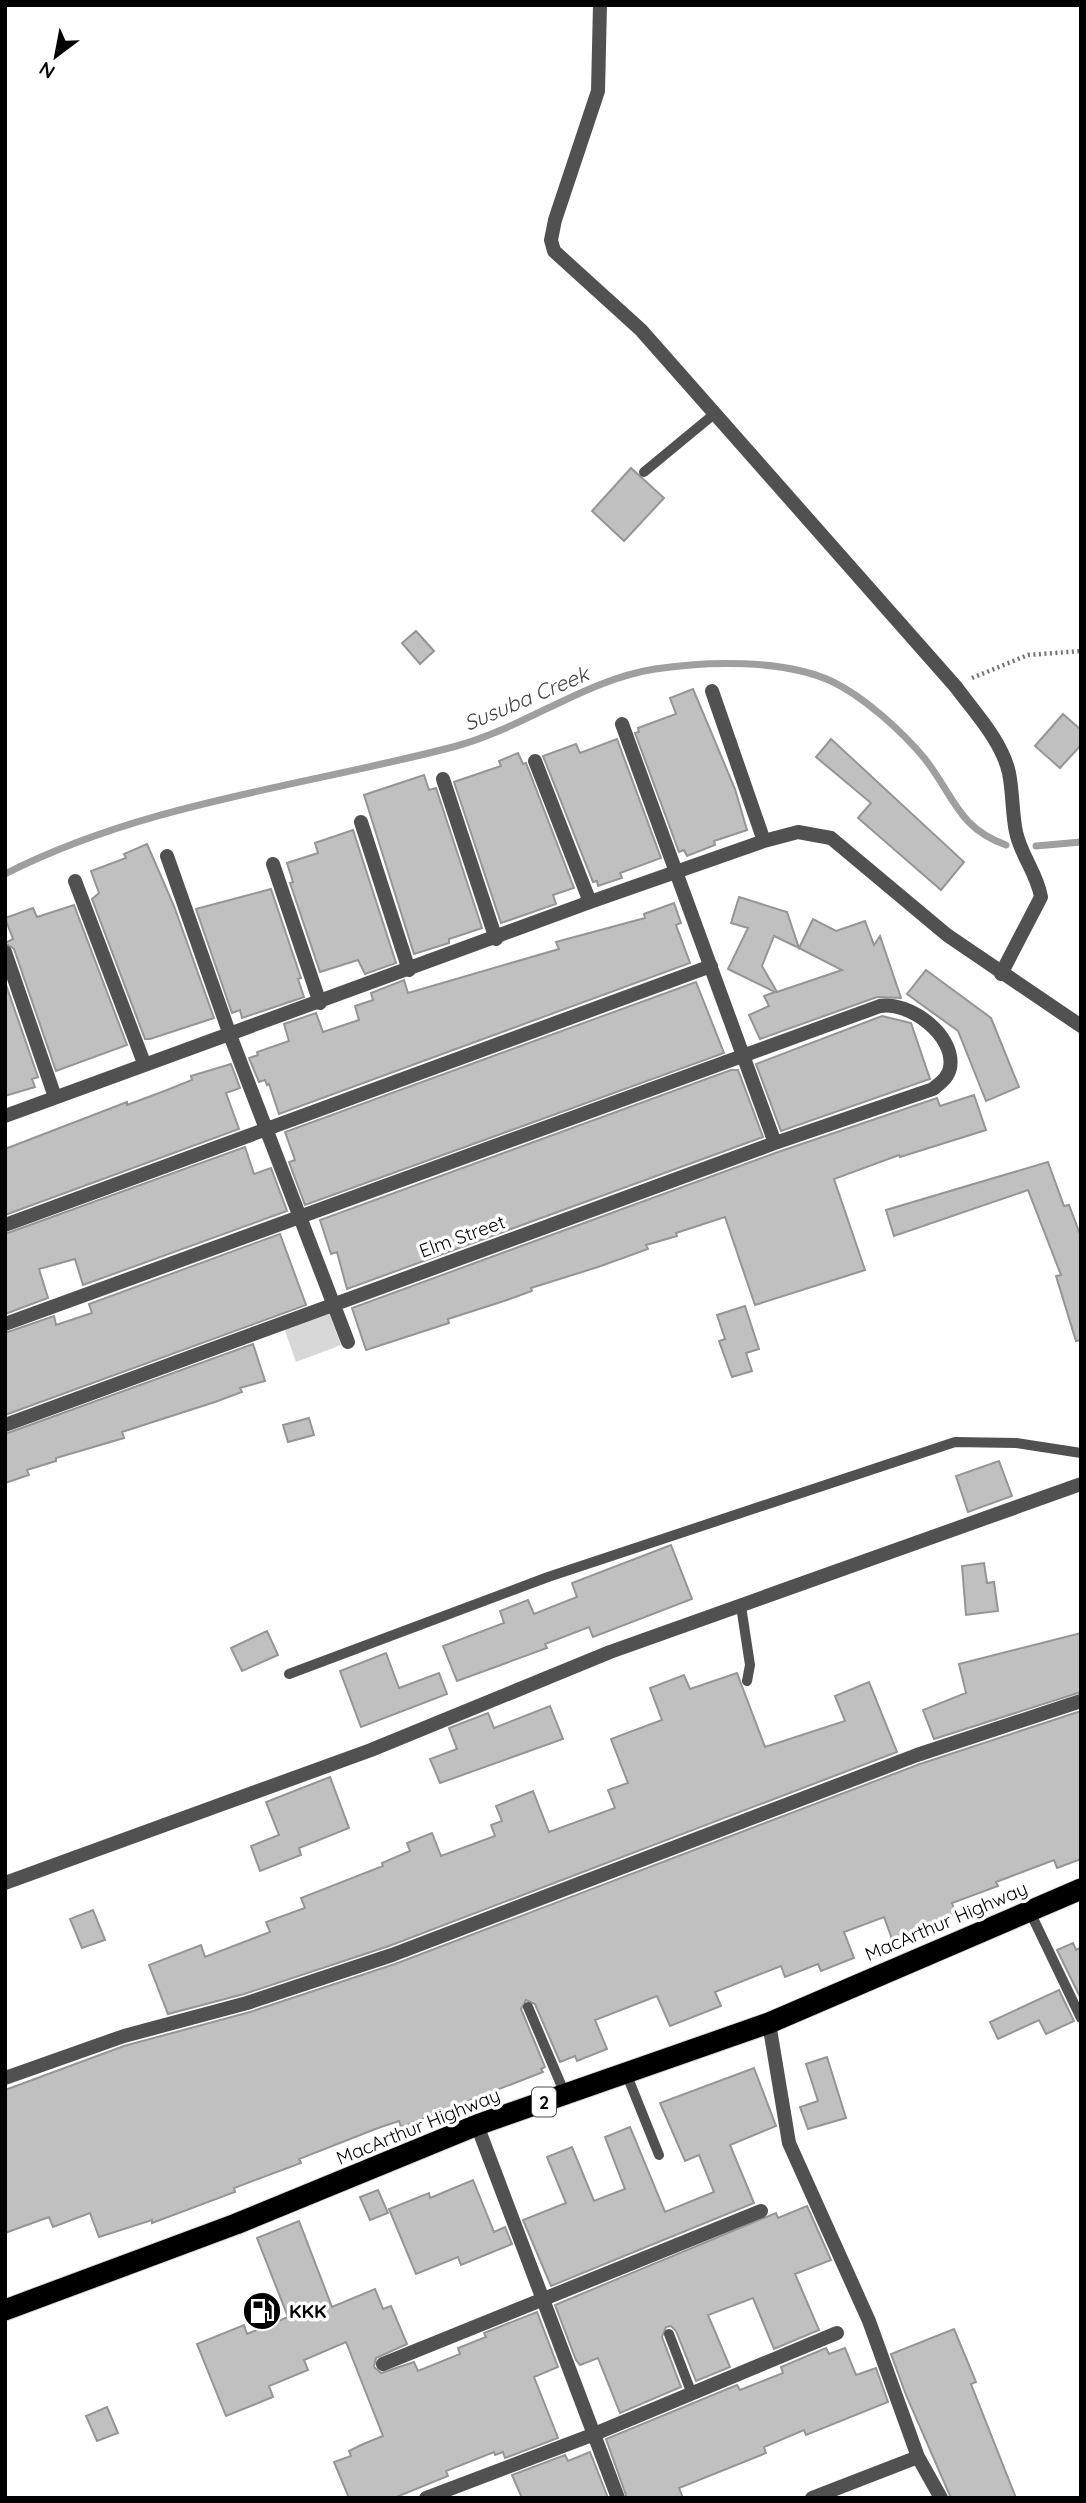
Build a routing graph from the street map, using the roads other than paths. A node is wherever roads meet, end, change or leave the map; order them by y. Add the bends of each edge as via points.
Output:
1 (600, 5) edge
2 (713, 415) junction
3 (644, 472) dead end
4 (712, 691) dead end
5 (622, 724) dead end
6 (535, 761) dead end
7 (443, 779) dead end
8 (361, 822) dead end
9 (764, 841) junction
10 (167, 856) dead end
11 (273, 864) dead end
12 (678, 873) junction
13 (75, 881) dead end
14 (590, 902) junction
15 (496, 939) junction
16 (5, 952) edge
17 (710, 966) junction
18 (409, 970) junction
19 (1000, 974) junction
20 (320, 1003) junction
21 (1081, 1026) edge
22 (230, 1035) junction
23 (743, 1056) junction
24 (144, 1063) junction
25 (55, 1097) junction
26 (5, 1116) edge
27 (268, 1131) junction
28 (775, 1143) junction
29 (302, 1218) junction
30 (5, 1225) edge
31 (335, 1303) junction
32 (5, 1324) edge
33 (348, 1342) dead end
34 (5, 1425) edge
35 (1081, 1453) edge
36 (1081, 1484) edge
37 (741, 1606) junction
38 (289, 1674) dead end
39 (747, 1681) dead end
40 (1081, 1701) edge
41 (5, 1883) edge
42 (1081, 1889) edge
43 (1029, 1910) junction
44 (528, 2007) dead end
45 (1081, 2018) edge
46 (769, 2023) junction
47 (626, 2073) junction
48 (5, 2078) edge
49 (565, 2094) junction
50 (477, 2125) junction
51 (660, 2155) dead end
52 (761, 2211) dead end
53 (543, 2302) junction
54 (5, 2310) edge
55 (838, 2333) dead end
56 (668, 2334) dead end
57 (383, 2364) dead end
58 (692, 2394) junction
59 (593, 2435) junction
60 (918, 2457) junction
61 (837, 2493) edge
62 (426, 2498) edge
63 (618, 2498) edge
64 (812, 2498) edge
65 (941, 2498) edge

1 - 2 street via 598,91 551,240 554,251 641,330
2 - 3 lane
2 - 19 street via 956,687 1004,758 1016,832 1041,897
4 - 9 street
5 - 12 street
6 - 14 street
7 - 15 street
8 - 18 street
9 - 12 street
9 - 19 street via 799,832 831,838
10 - 22 street
11 - 20 street
12 - 14 street
12 - 17 street
13 - 24 street
14 - 15 street
15 - 18 street
16 - 25 street
17 - 23 street
17 - 27 street
18 - 20 street
19 - 21 street
20 - 22 street
22 - 24 street
22 - 27 street
23 - 28 street
23 - 28 street, Elm Street via 893,1004 916,1015 942,1037 950,1069 933,1089
23 - 29 street
24 - 25 street
25 - 26 street
27 - 29 street
27 - 30 street
28 - 31 street, Elm Street
29 - 31 street
29 - 32 street
31 - 33 street
31 - 34 street, Elm Street
35 - 38 lane via 1016,1443 955,1441 548,1577
36 - 37 street
37 - 39 lane via 750,1665
37 - 41 street via 610,1652 371,1750
40 - 48 street via 917,1755 393,1955 271,1996 124,2036
42 - 43 highway, MacArthur Highway / 2
43 - 45 lane
43 - 46 highway, MacArthur Highway / 2
44 - 49 lane
46 - 47 highway, MacArthur Highway / 2
46 - 60 street via 789,2143 869,2321
47 - 49 highway, MacArthur Highway / 2
47 - 51 lane
49 - 50 highway, MacArthur Highway / 2
50 - 53 street
50 - 54 highway, MacArthur Highway / 2 via 236,2224
52 - 53 street
53 - 57 street
53 - 59 street
55 - 58 street
56 - 58 lane
58 - 59 street
59 - 62 street
59 - 63 street
60 - 61 street
60 - 65 street
61 - 64 street

